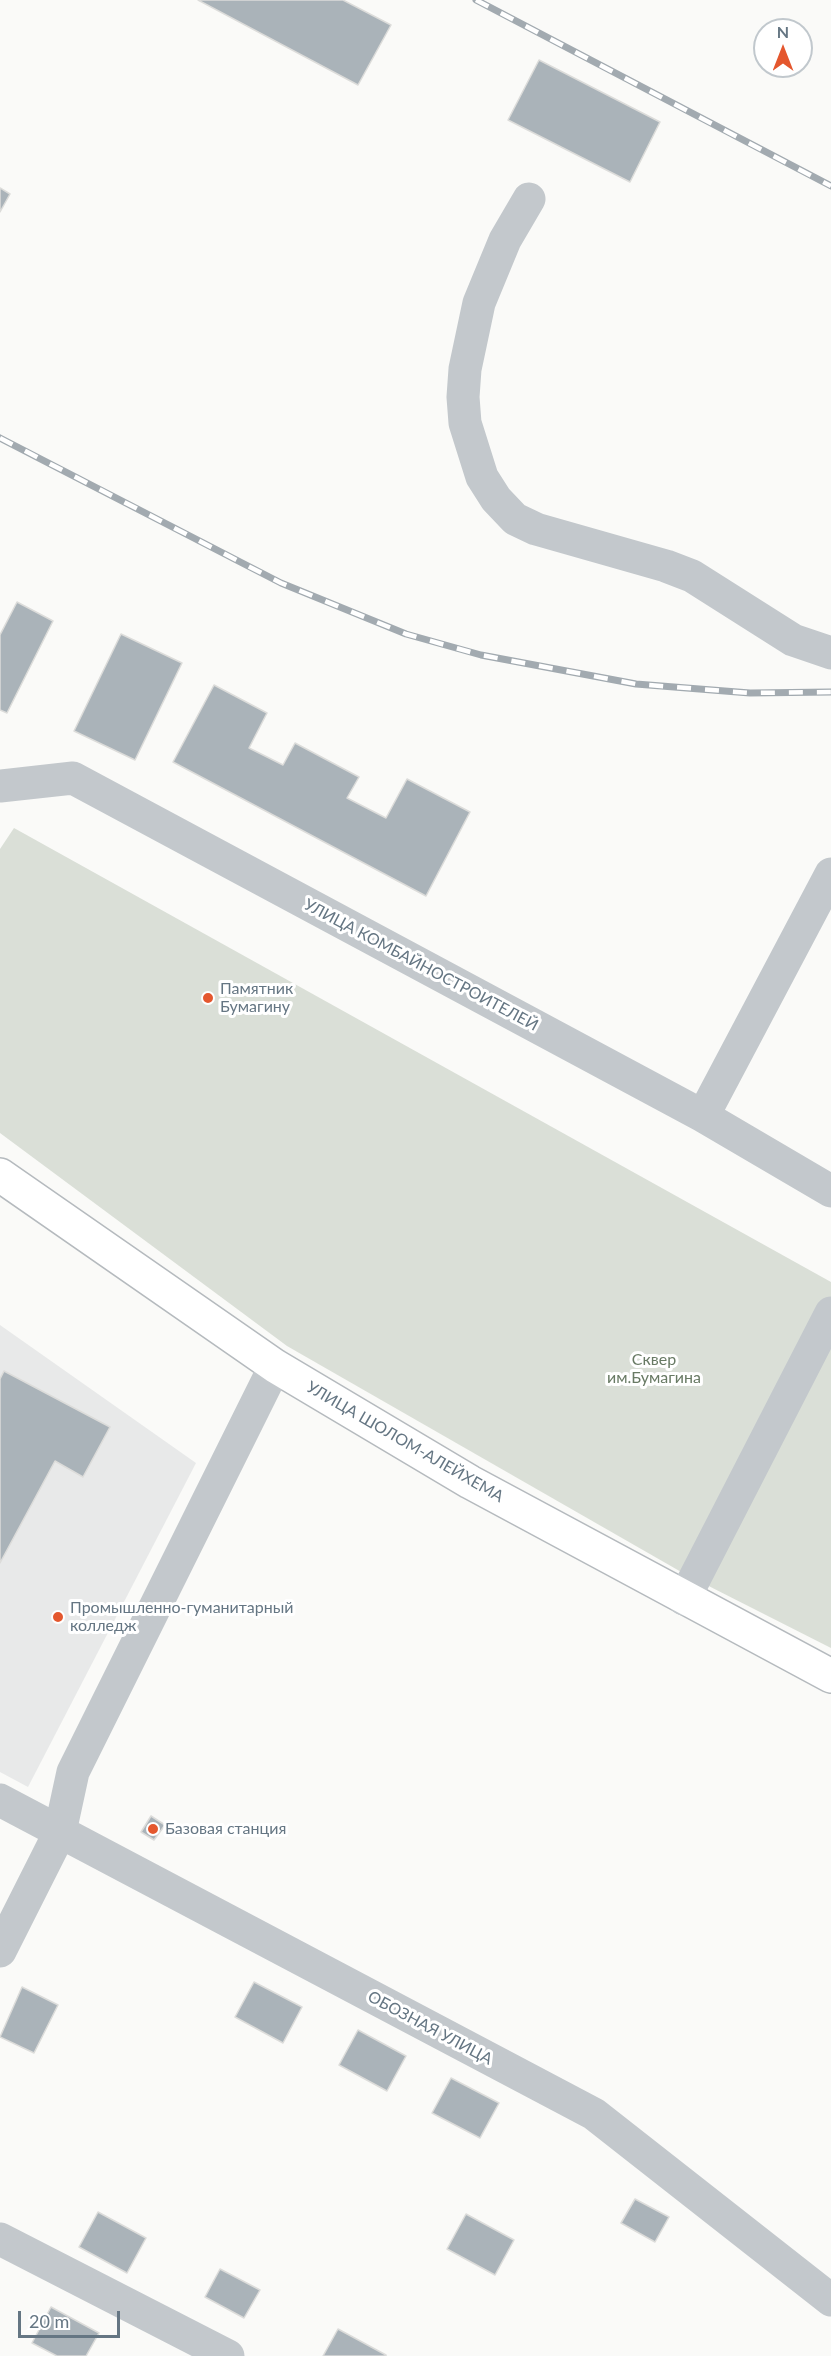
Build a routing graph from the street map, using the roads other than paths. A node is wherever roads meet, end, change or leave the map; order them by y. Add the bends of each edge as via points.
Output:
1 (528, 199) dead end
2 (831, 653) edge
3 (0, 786) edge
4 (831, 874) edge
5 (703, 1116) junction
6 (0, 1175) edge
7 (831, 1191) edge
8 (831, 1313) edge
9 (275, 1366) junction
10 (684, 1599) junction
11 (831, 1676) edge
12 (0, 1800) edge
13 (60, 1832) junction
14 (0, 1951) edge
15 (0, 2239) edge
16 (831, 2300) edge
17 (228, 2356) edge

1 - 2 street via 505,240 479,303 465,369 465,423 482,477 496,499 515,519 536,529 692,576 793,640
3 - 5 street, УЛИЦА КОМБАЙНОСТРОИТЕЛЕЙ via 73,778
4 - 5 street
5 - 7 street, УЛИЦА КОМБАЙНОСТРОИТЕЛЕЙ
6 - 9 main road, УЛИЦА ШОЛОМ-АЛЕЙХЕМА
8 - 10 street
9 - 10 main road, УЛИЦА ШОЛОМ-АЛЕЙХЕМА via 470,1482
9 - 13 street via 73,1772
10 - 11 main road, УЛИЦА ШОЛОМ-АЛЕЙХЕМА
12 - 13 street, ОБОЗНАЯ УЛИЦА
13 - 14 street
13 - 16 street, ОБОЗНАЯ УЛИЦА via 594,2114
15 - 17 street

